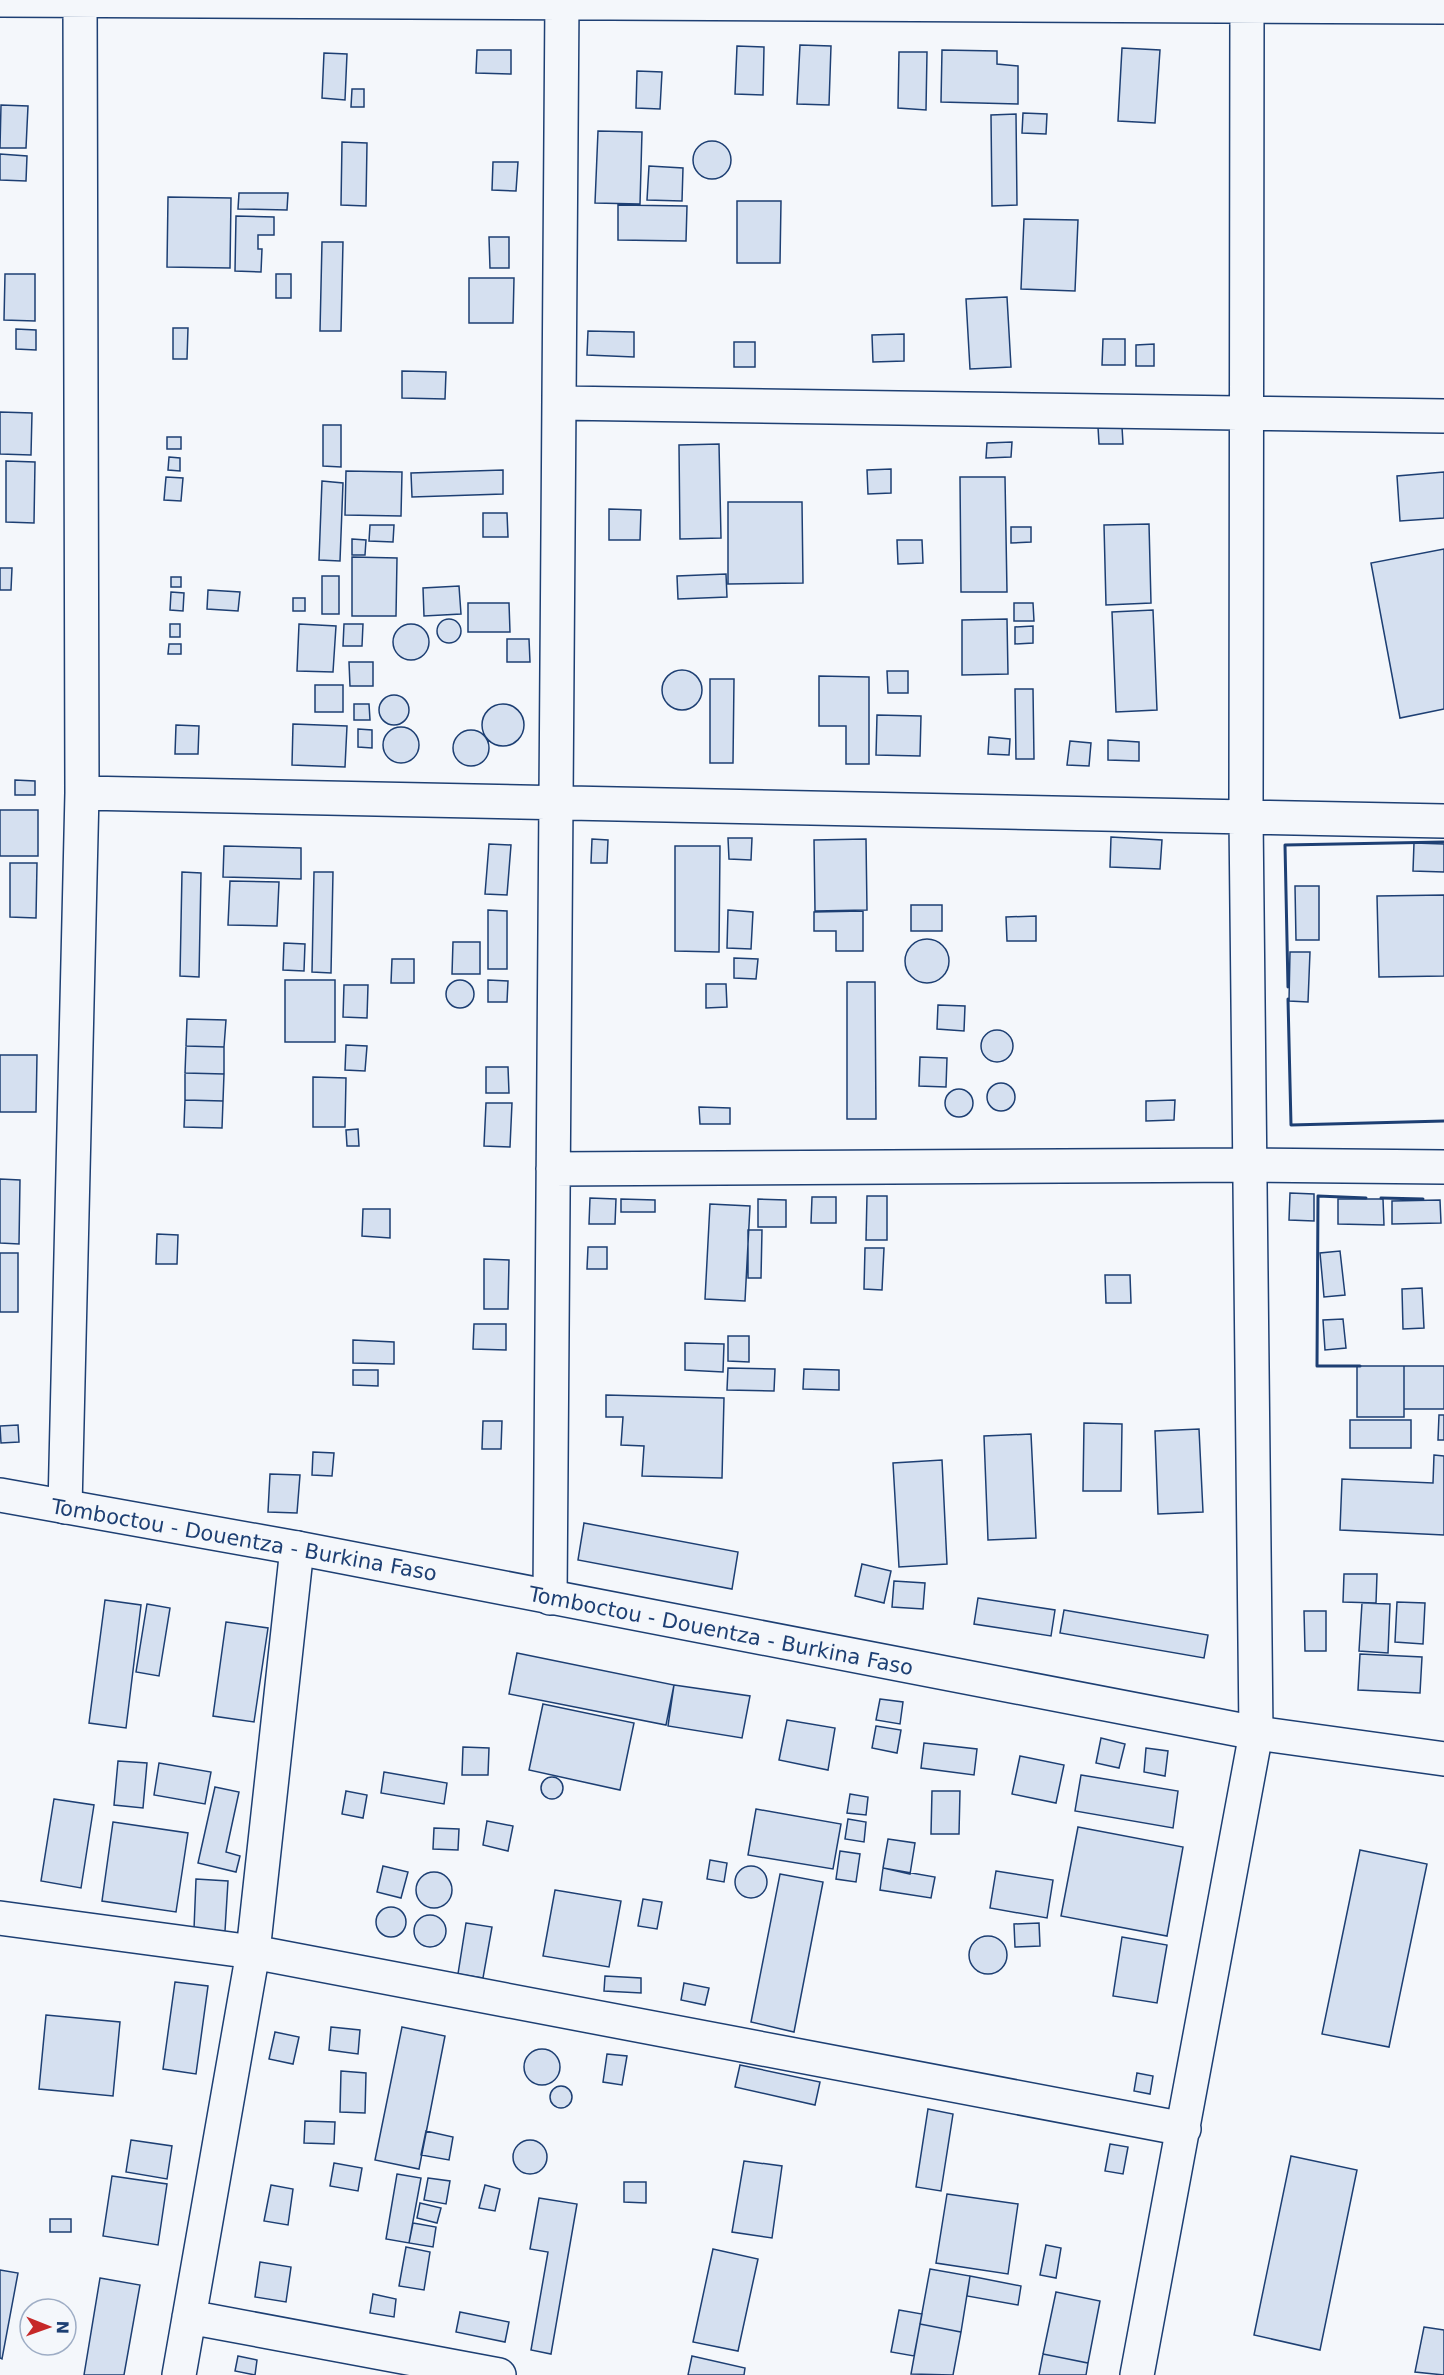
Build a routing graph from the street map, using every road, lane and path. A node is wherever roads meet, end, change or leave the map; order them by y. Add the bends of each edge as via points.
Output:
1 (0, 0) edge
2 (80, 0) edge
3 (562, 1) edge
4 (1247, 3) edge
5 (1444, 7) edge
6 (559, 403) junction
7 (1246, 413) junction
8 (1444, 416) edge
9 (82, 793) junction
10 (556, 803) junction
11 (1246, 817) junction
12 (1444, 821) edge
13 (1250, 1165) junction
14 (1444, 1167) edge
15 (553, 1169) junction
16 (0, 1496) edge
17 (64, 1507) junction
18 (297, 1548) junction
19 (550, 1598) junction
20 (1256, 1734) junction
21 (1444, 1759) edge
22 (0, 1918) edge
23 (253, 1952) junction
24 (1184, 2129) junction
25 (189, 2318) junction
26 (179, 2375) edge
27 (498, 2375) edge
28 (1137, 2375) edge

1 - 2 street
2 - 3 street
2 - 9 street
3 - 4 street
3 - 6 street
4 - 5 street
4 - 7 street
6 - 7 street
6 - 10 street
7 - 8 street
7 - 11 street
9 - 10 street
9 - 17 street
10 - 11 street
10 - 15 street
11 - 12 street
11 - 13 street
13 - 14 street
13 - 15 street
13 - 20 street
15 - 19 street
16 - 17 street, Tomboctou - Douentza - Burkina Faso
17 - 18 street, Tomboctou - Douentza - Burkina Faso
18 - 19 street, Tomboctou - Douentza - Burkina Faso
18 - 23 street
19 - 20 street, Tomboctou - Douentza - Burkina Faso
20 - 21 street, Tomboctou - Douentza - Burkina Faso
20 - 24 street
22 - 23 street
23 - 24 street
23 - 25 street
24 - 28 street
25 - 26 street
25 - 27 street

